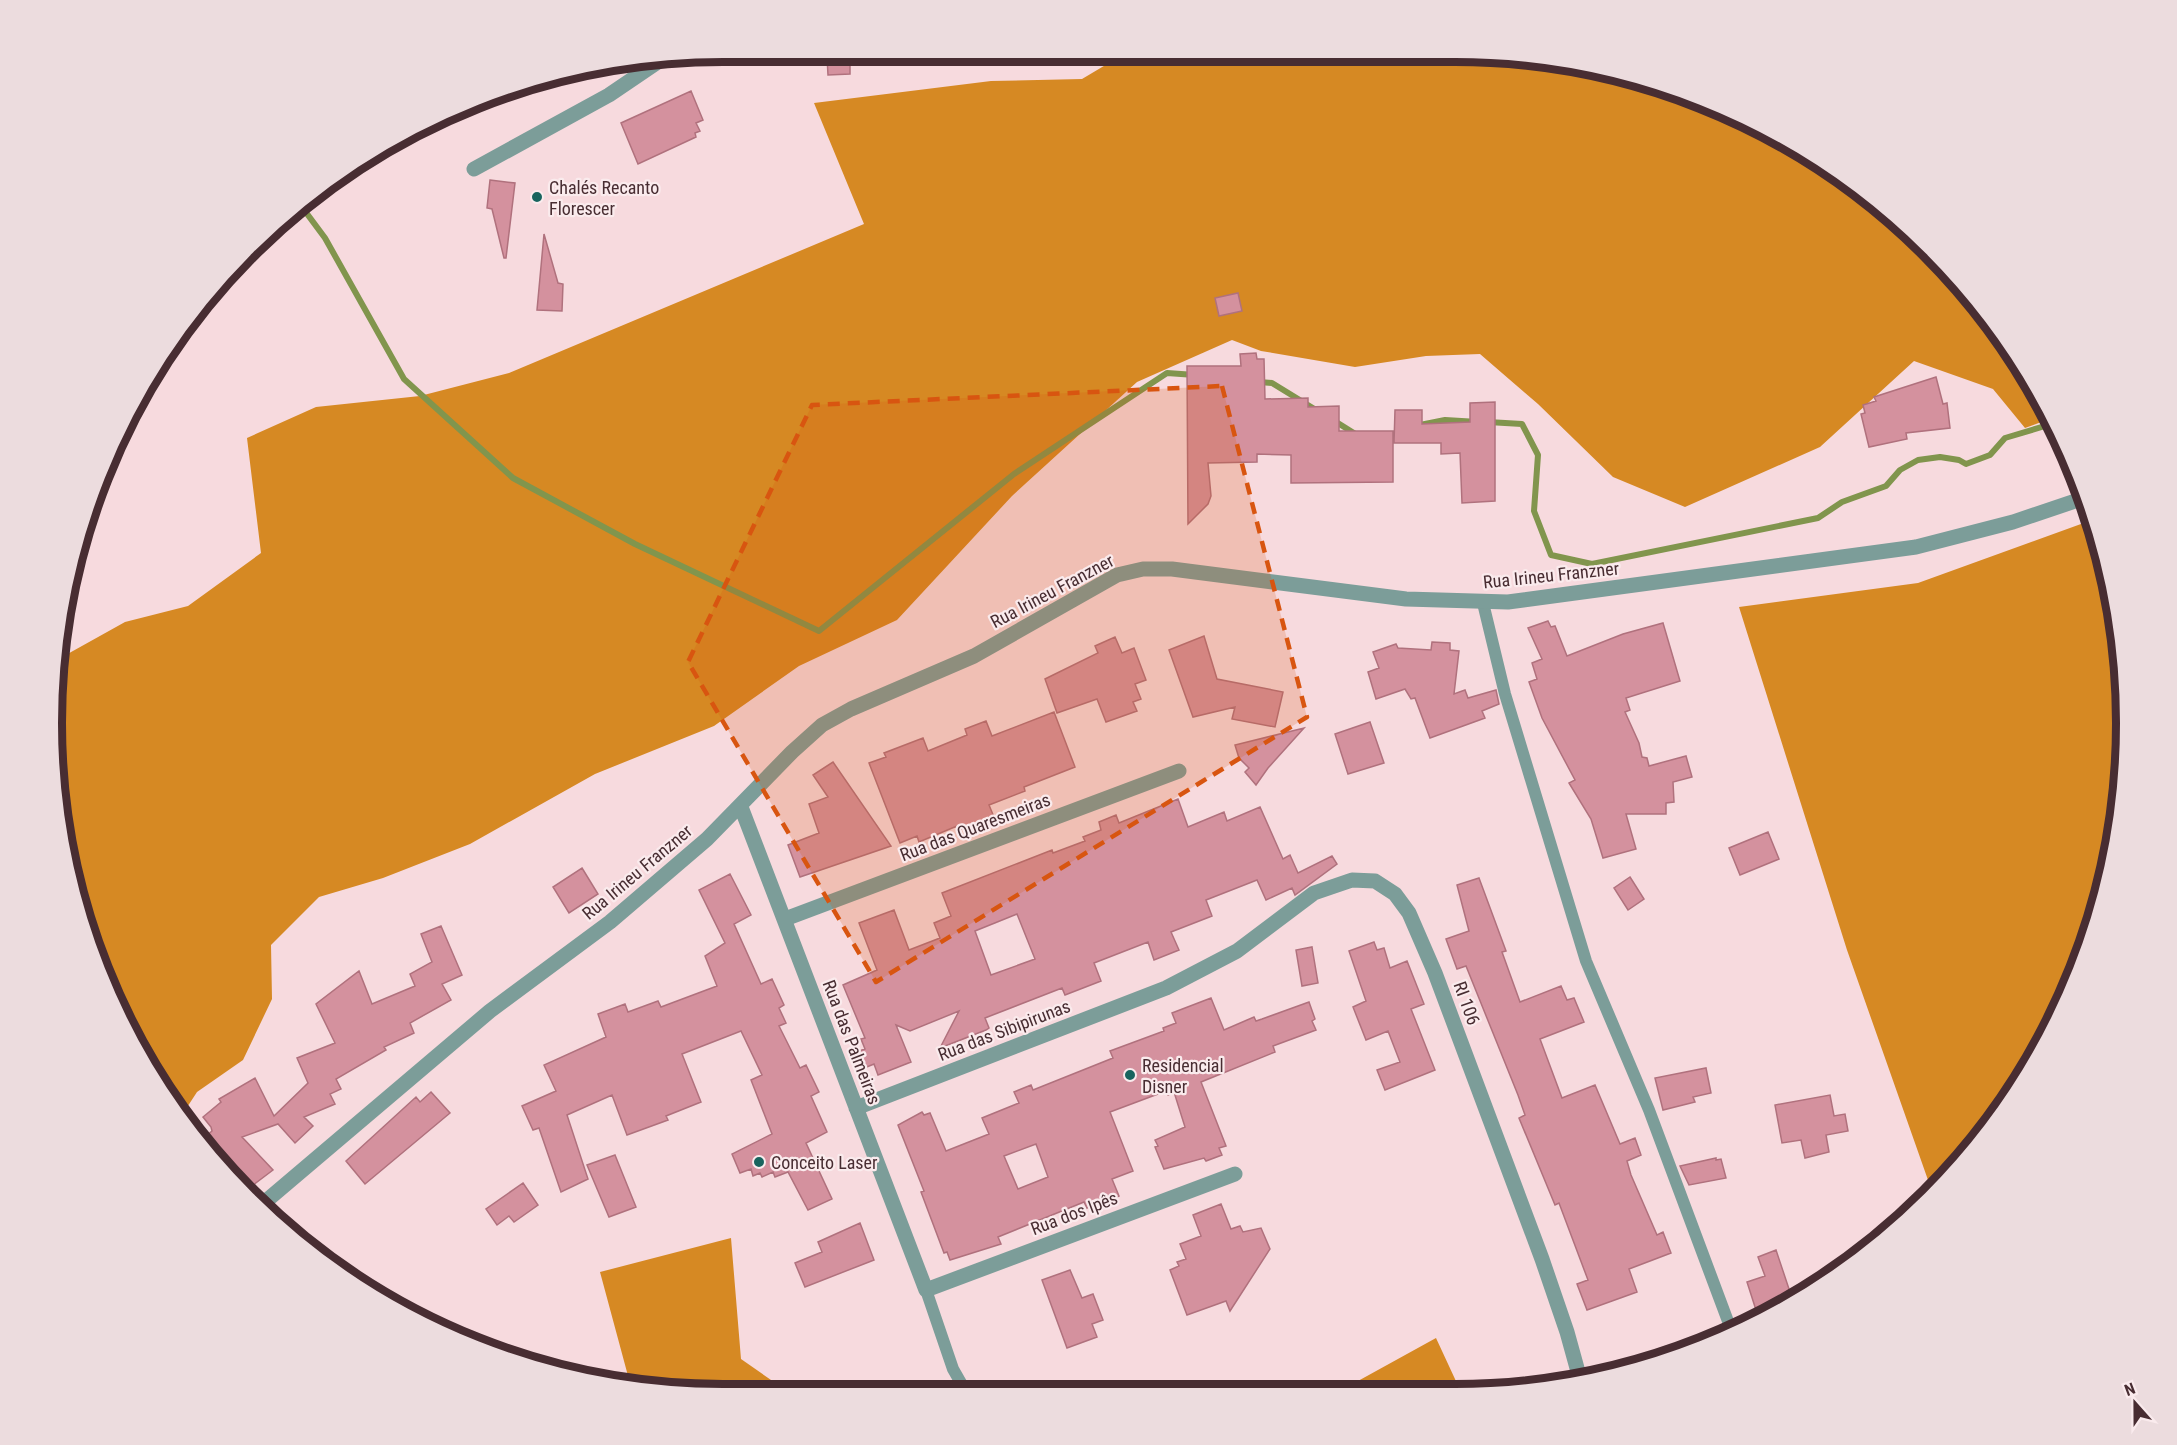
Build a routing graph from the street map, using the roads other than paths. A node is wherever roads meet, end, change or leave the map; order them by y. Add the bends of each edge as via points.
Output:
1 (652, 65) edge
2 (474, 169) dead end
3 (2076, 501) edge
4 (1483, 603) junction
5 (1179, 771) dead end
6 (741, 807) junction
7 (785, 919) junction
8 (1166, 988) joint
9 (856, 1108) junction
10 (1235, 1173) dead end
11 (267, 1201) edge
12 (926, 1290) junction
13 (1729, 1323) edge
14 (1578, 1372) edge
15 (962, 1384) edge

1 - 2 street
3 - 4 street, Rua Irineu Franzner via 1916,547
4 - 6 street, Rua Irineu Franzner via 1406,599 1172,569 1143,569 1117,575 974,656 822,725
4 - 13 lane via 1505,694 1587,961 1649,1110
5 - 7 street, Rua das Quaresmeiras
6 - 7 street, Rua das Palmeiras
6 - 11 street, Rua Irineu Franzner via 610,922 490,1011
7 - 9 street, Rua das Palmeiras
8 - 9 street, Rua das Sibipirunas
8 - 14 street, RI 106 via 1237,951 1314,893 1334,884 1375,881 1395,894 1408,913 1435,973 1568,1332
9 - 12 street, Rua das Palmeiras
10 - 12 street, Rua dos Ipês
12 - 15 lane

